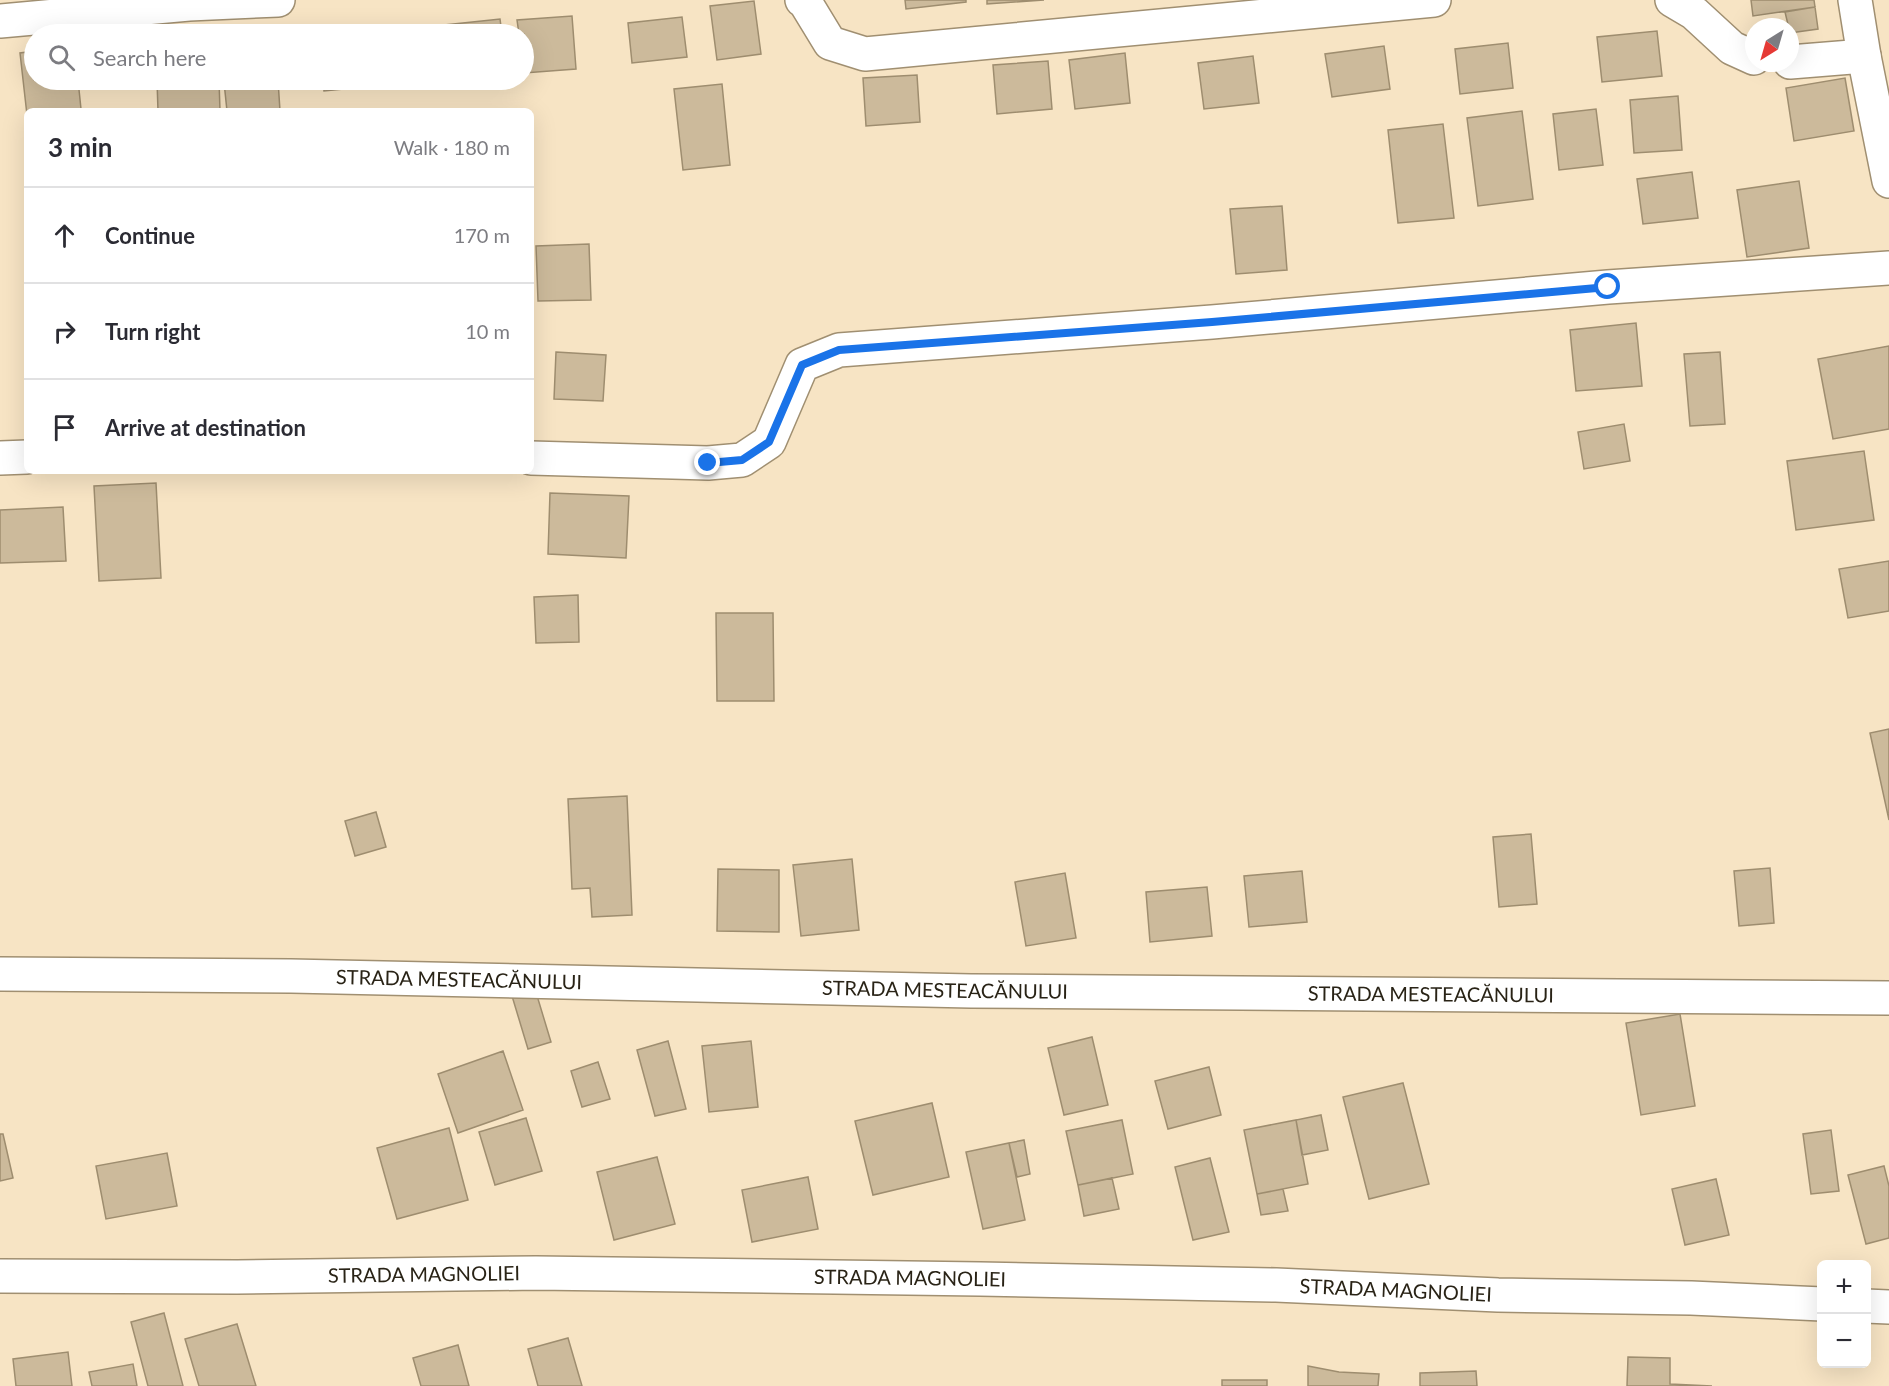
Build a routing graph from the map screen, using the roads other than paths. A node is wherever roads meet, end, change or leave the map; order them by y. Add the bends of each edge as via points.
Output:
1 (278, 0) edge
2 (802, 0) edge
3 (1434, 0) edge
4 (1672, 0) edge
5 (1855, 0) edge
6 (0, 21) edge
7 (1745, 54) edge
8 (1864, 56) junction
9 (1799, 62) edge
10 (1889, 181) edge
11 (1889, 268) edge
12 (24, 457) edge
13 (0, 458) edge
14 (534, 458) edge
15 (0, 974) edge
16 (1889, 998) edge
17 (0, 1276) edge
18 (1817, 1304) edge
19 (1871, 1306) edge
20 (1889, 1307) edge

1 - 6 street
2 - 3 street via 830,43 865,54
4 - 7 street
5 - 8 street
8 - 9 street
8 - 10 street
11 - 14 street via 839,350 802,365 769,442 742,460 708,463
12 - 13 street
15 - 16 street, STRADA MESTEACĂNULUI via 291,976 970,991
17 - 18 street, STRADA MAGNOLIEI via 536,1273 980,1279
19 - 20 street

